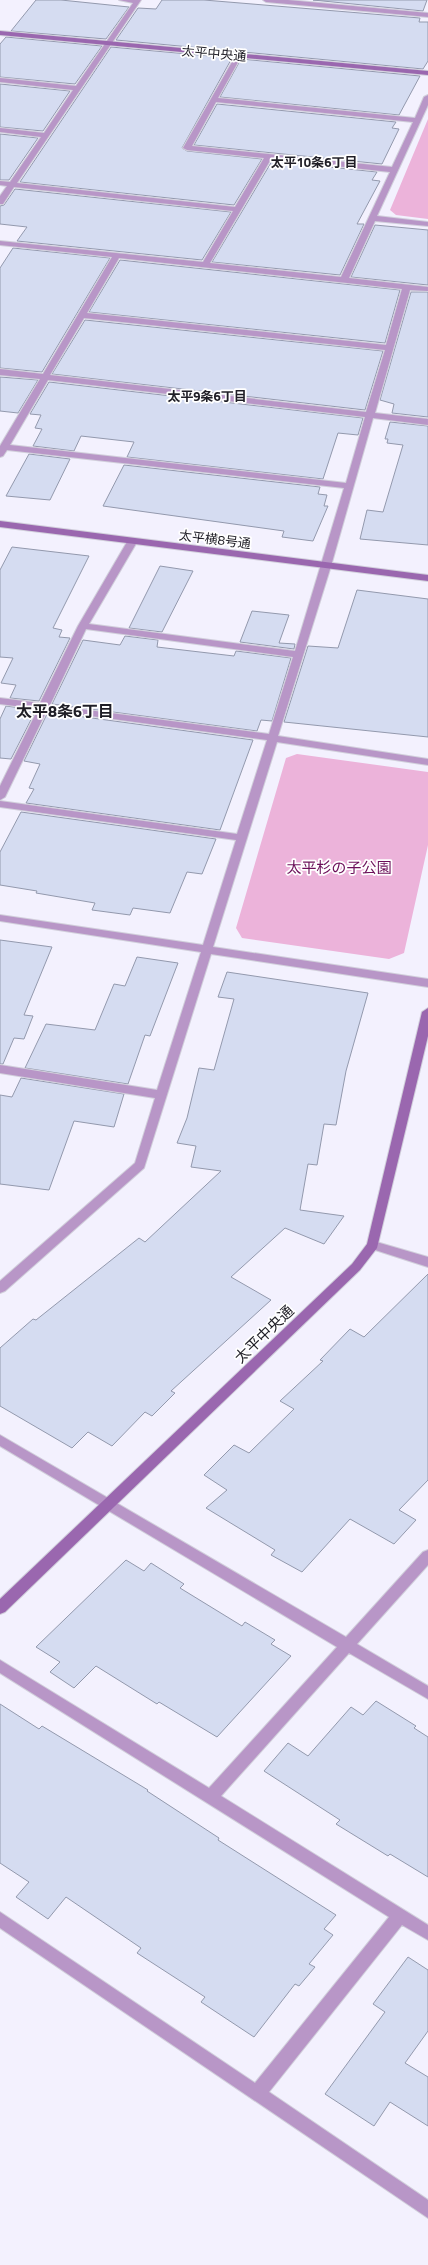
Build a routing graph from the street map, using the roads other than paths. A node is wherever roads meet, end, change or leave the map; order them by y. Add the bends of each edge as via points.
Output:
1 (122, 0) edge
2 (266, 0) edge
3 (138, 1) edge
4 (428, 15) edge
5 (0, 33) edge
6 (109, 43) junction
7 (239, 55) junction
8 (428, 73) edge
9 (0, 80) edge
10 (78, 88) junction
11 (428, 98) edge
12 (214, 100) junction
13 (418, 120) junction
14 (0, 130) edge
15 (46, 135) junction
16 (268, 157) junction
17 (395, 170) junction
18 (0, 183) edge
19 (12, 185) junction
20 (0, 202) edge
21 (237, 209) junction
22 (373, 218) junction
23 (428, 224) edge
24 (0, 243) edge
25 (117, 255) junction
26 (205, 265) junction
27 (344, 280) junction
28 (407, 287) junction
29 (428, 289) edge
30 (82, 314) junction
31 (388, 348) junction
32 (0, 372) edge
33 (45, 377) junction
34 (370, 415) junction
35 (428, 422) edge
36 (2, 450) edge
37 (348, 486) junction
38 (0, 524) edge
39 (132, 542) junction
40 (326, 566) junction
41 (428, 578) edge
42 (83, 626) junction
43 (299, 655) junction
44 (0, 702) edge
45 (44, 707) junction
46 (273, 738) junction
47 (428, 762) edge
48 (0, 797) edge
49 (0, 804) edge
50 (242, 838) junction
51 (0, 918) edge
52 (209, 950) junction
53 (428, 983) edge
54 (428, 1012) edge
55 (0, 1069) edge
56 (162, 1095) junction
57 (373, 1245) junction
58 (428, 1262) edge
59 (0, 1288) edge
60 (0, 1440) edge
61 (110, 1505) junction
62 (428, 1556) edge
63 (0, 1608) edge
64 (348, 1646) junction
65 (0, 1666) edge
66 (428, 1693) edge
67 (210, 1797) junction
68 (400, 1915) junction
69 (0, 1919) edge
70 (428, 1933) edge
71 (257, 2094) junction
72 (428, 2210) edge

1 - 3 street
2 - 4 street
3 - 6 street
5 - 6 street, 太平中央通
6 - 7 street, 太平中央通
6 - 10 street
7 - 8 street, 太平中央通
7 - 12 street
9 - 10 street
10 - 15 street
11 - 13 street
12 - 13 street
12 - 16 street via 186,148
13 - 17 street
14 - 15 street
15 - 19 street
16 - 17 street
16 - 21 street
17 - 22 street
18 - 19 street
19 - 20 street
19 - 21 street
21 - 26 street
22 - 23 street
22 - 27 street
24 - 25 street
25 - 26 street
25 - 30 street
26 - 27 street
27 - 28 street
28 - 29 street
28 - 31 street
30 - 31 street
30 - 33 street
31 - 34 street
32 - 33 street
33 - 34 street
33 - 36 street
34 - 35 street
34 - 37 street
36 - 37 street
37 - 40 street
38 - 39 street, 太平横8号通
39 - 40 street, 太平横8号通
39 - 42 street
40 - 41 street, 太平横8号通
40 - 43 street
42 - 43 street
42 - 45 street
43 - 46 street
44 - 45 street
45 - 46 street
45 - 48 street
46 - 47 street
46 - 50 street
49 - 50 street
50 - 52 street
51 - 52 street
52 - 53 street
52 - 56 street
54 - 57 street, 太平中央通
55 - 56 street
56 - 59 street via 140,1165
57 - 58 street
57 - 61 street, 太平中央通 via 356,1267
60 - 61 street
61 - 63 street, 太平中央通
61 - 64 street
62 - 64 street
64 - 66 street
64 - 67 street
65 - 67 street
67 - 68 street
68 - 70 street
68 - 71 street
69 - 71 street
71 - 72 street

